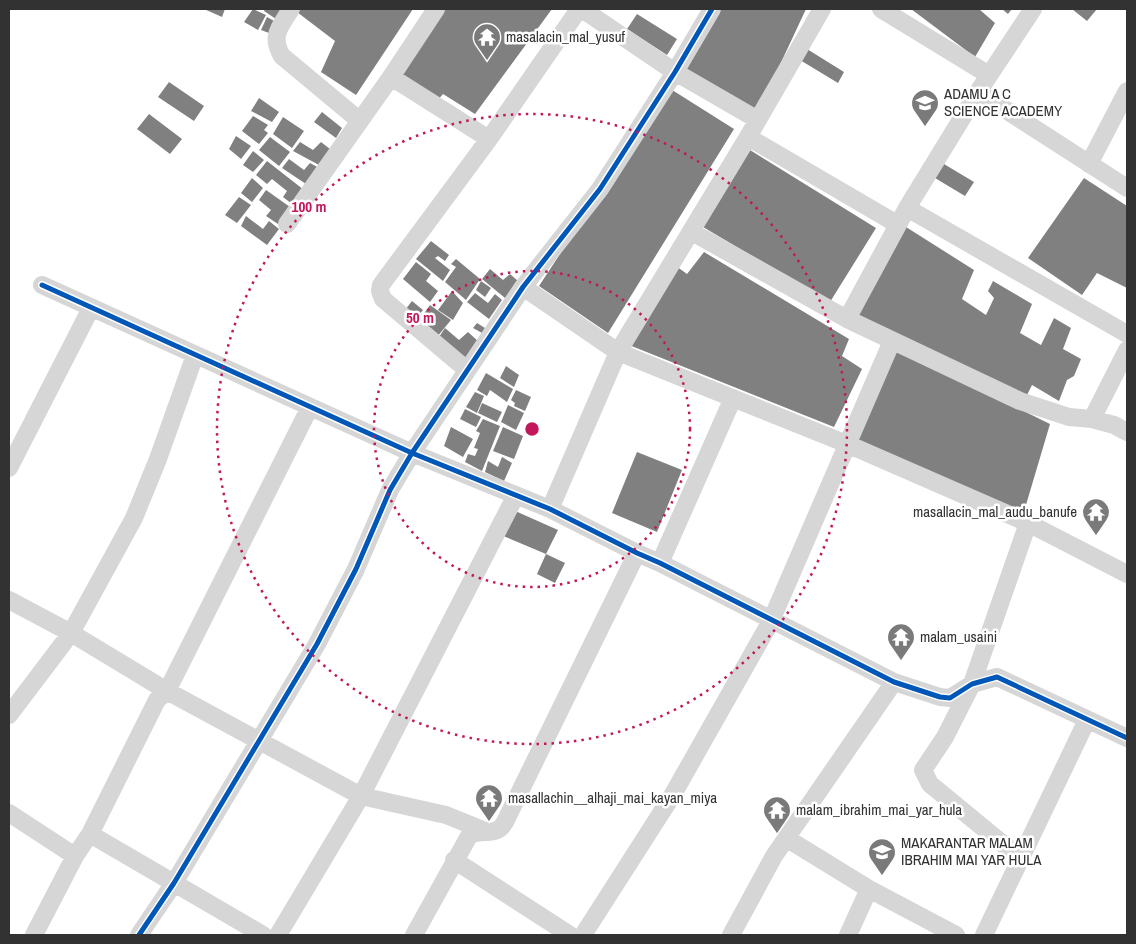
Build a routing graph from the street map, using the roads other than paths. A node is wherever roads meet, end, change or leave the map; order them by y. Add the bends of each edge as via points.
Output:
1 (290, 9) edge
2 (436, 9) edge
3 (580, 9) edge
4 (712, 9) edge
5 (822, 9) edge
6 (881, 9) edge
7 (1033, 9) edge
8 (675, 72) junction
9 (990, 75) junction
10 (391, 77) junction
11 (1127, 91) edge
12 (978, 92) junction
13 (758, 120) junction
14 (360, 121) junction
15 (748, 137) junction
16 (489, 139) junction
17 (1089, 164) junction
18 (1127, 188) edge
19 (906, 208) junction
20 (287, 224) dead end
21 (897, 224) junction
22 (692, 232) junction
23 (42, 285) dead end
24 (523, 286) junction
25 (91, 308) junction
26 (847, 319) junction
27 (1127, 334) edge
28 (892, 341) junction
29 (1127, 350) edge
30 (618, 352) junction
31 (196, 355) junction
32 (467, 370) junction
33 (733, 398) junction
34 (310, 407) junction
35 (1092, 419) junction
36 (1127, 432) edge
37 (848, 444) junction
38 (412, 453) junction
39 (9, 468) edge
40 (516, 495) junction
41 (550, 509) junction
42 (1028, 523) junction
43 (637, 553) junction
44 (660, 563) junction
45 (1127, 574) edge
46 (9, 600) edge
47 (771, 621) junction
48 (71, 633) junction
49 (894, 682) junction
50 (972, 684) junction
51 (167, 691) junction
52 (9, 715) edge
53 (1087, 720) junction
54 (1127, 738) edge
55 (258, 740) junction
56 (361, 796) junction
57 (9, 812) edge
58 (488, 832) junction
59 (90, 834) junction
60 (786, 838) junction
61 (75, 856) junction
62 (1021, 859) junction
63 (454, 860) junction
64 (174, 883) junction
65 (869, 889) junction
66 (34, 935) edge
67 (139, 935) edge
68 (264, 935) edge
69 (278, 935) edge
70 (414, 935) edge
71 (570, 935) edge
72 (583, 935) edge
73 (731, 935) edge
74 (848, 935) edge
75 (956, 935) edge
76 (984, 935) edge

1 - 14 street via 276,35 276,46 282,56
2 - 10 street
3 - 8 street
3 - 16 street
4 - 8 street
5 - 13 street
6 - 9 street
7 - 9 street
8 - 13 street
8 - 24 street via 600,189
9 - 12 street
10 - 14 street
10 - 16 street
11 - 17 street
12 - 17 street
12 - 19 street
13 - 15 street
14 - 20 street
15 - 21 street
15 - 22 street
16 - 32 street via 381,285 380,291 383,299
17 - 18 street
19 - 21 street
19 - 27 street
21 - 26 street
22 - 26 street
22 - 30 street
23 - 25 street
24 - 30 street
24 - 32 street
25 - 31 street
25 - 39 street
26 - 28 street
28 - 35 street via 1020,401 1069,417
28 - 37 street
29 - 35 street
30 - 33 street
30 - 41 street
31 - 34 street
31 - 48 street via 134,518
32 - 38 street
33 - 37 street
33 - 44 street
34 - 38 street
34 - 51 street
35 - 36 street
37 - 42 street
37 - 47 street
38 - 40 street
38 - 55 street via 390,490 356,569 317,644
40 - 41 street
40 - 56 street
41 - 43 street
42 - 45 street
42 - 50 street
43 - 44 street
43 - 58 street via 505,822 501,829
44 - 47 street
46 - 48 street
47 - 49 street
47 - 72 street via 672,796
48 - 51 street
48 - 52 street
49 - 50 street via 950,698
49 - 60 street
50 - 53 street via 997,677
50 - 62 street via 945,738 923,770 930,784
51 - 55 street
51 - 59 street via 157,700
53 - 54 street
53 - 62 street
55 - 56 street
55 - 64 street
56 - 58 street via 446,815
56 - 69 street
57 - 61 street
58 - 63 street via 470,834
59 - 61 street
59 - 64 street
60 - 65 street
60 - 73 street
61 - 66 street
62 - 76 street
63 - 70 street
63 - 71 street
64 - 67 street
64 - 68 street
65 - 74 street
65 - 75 street

